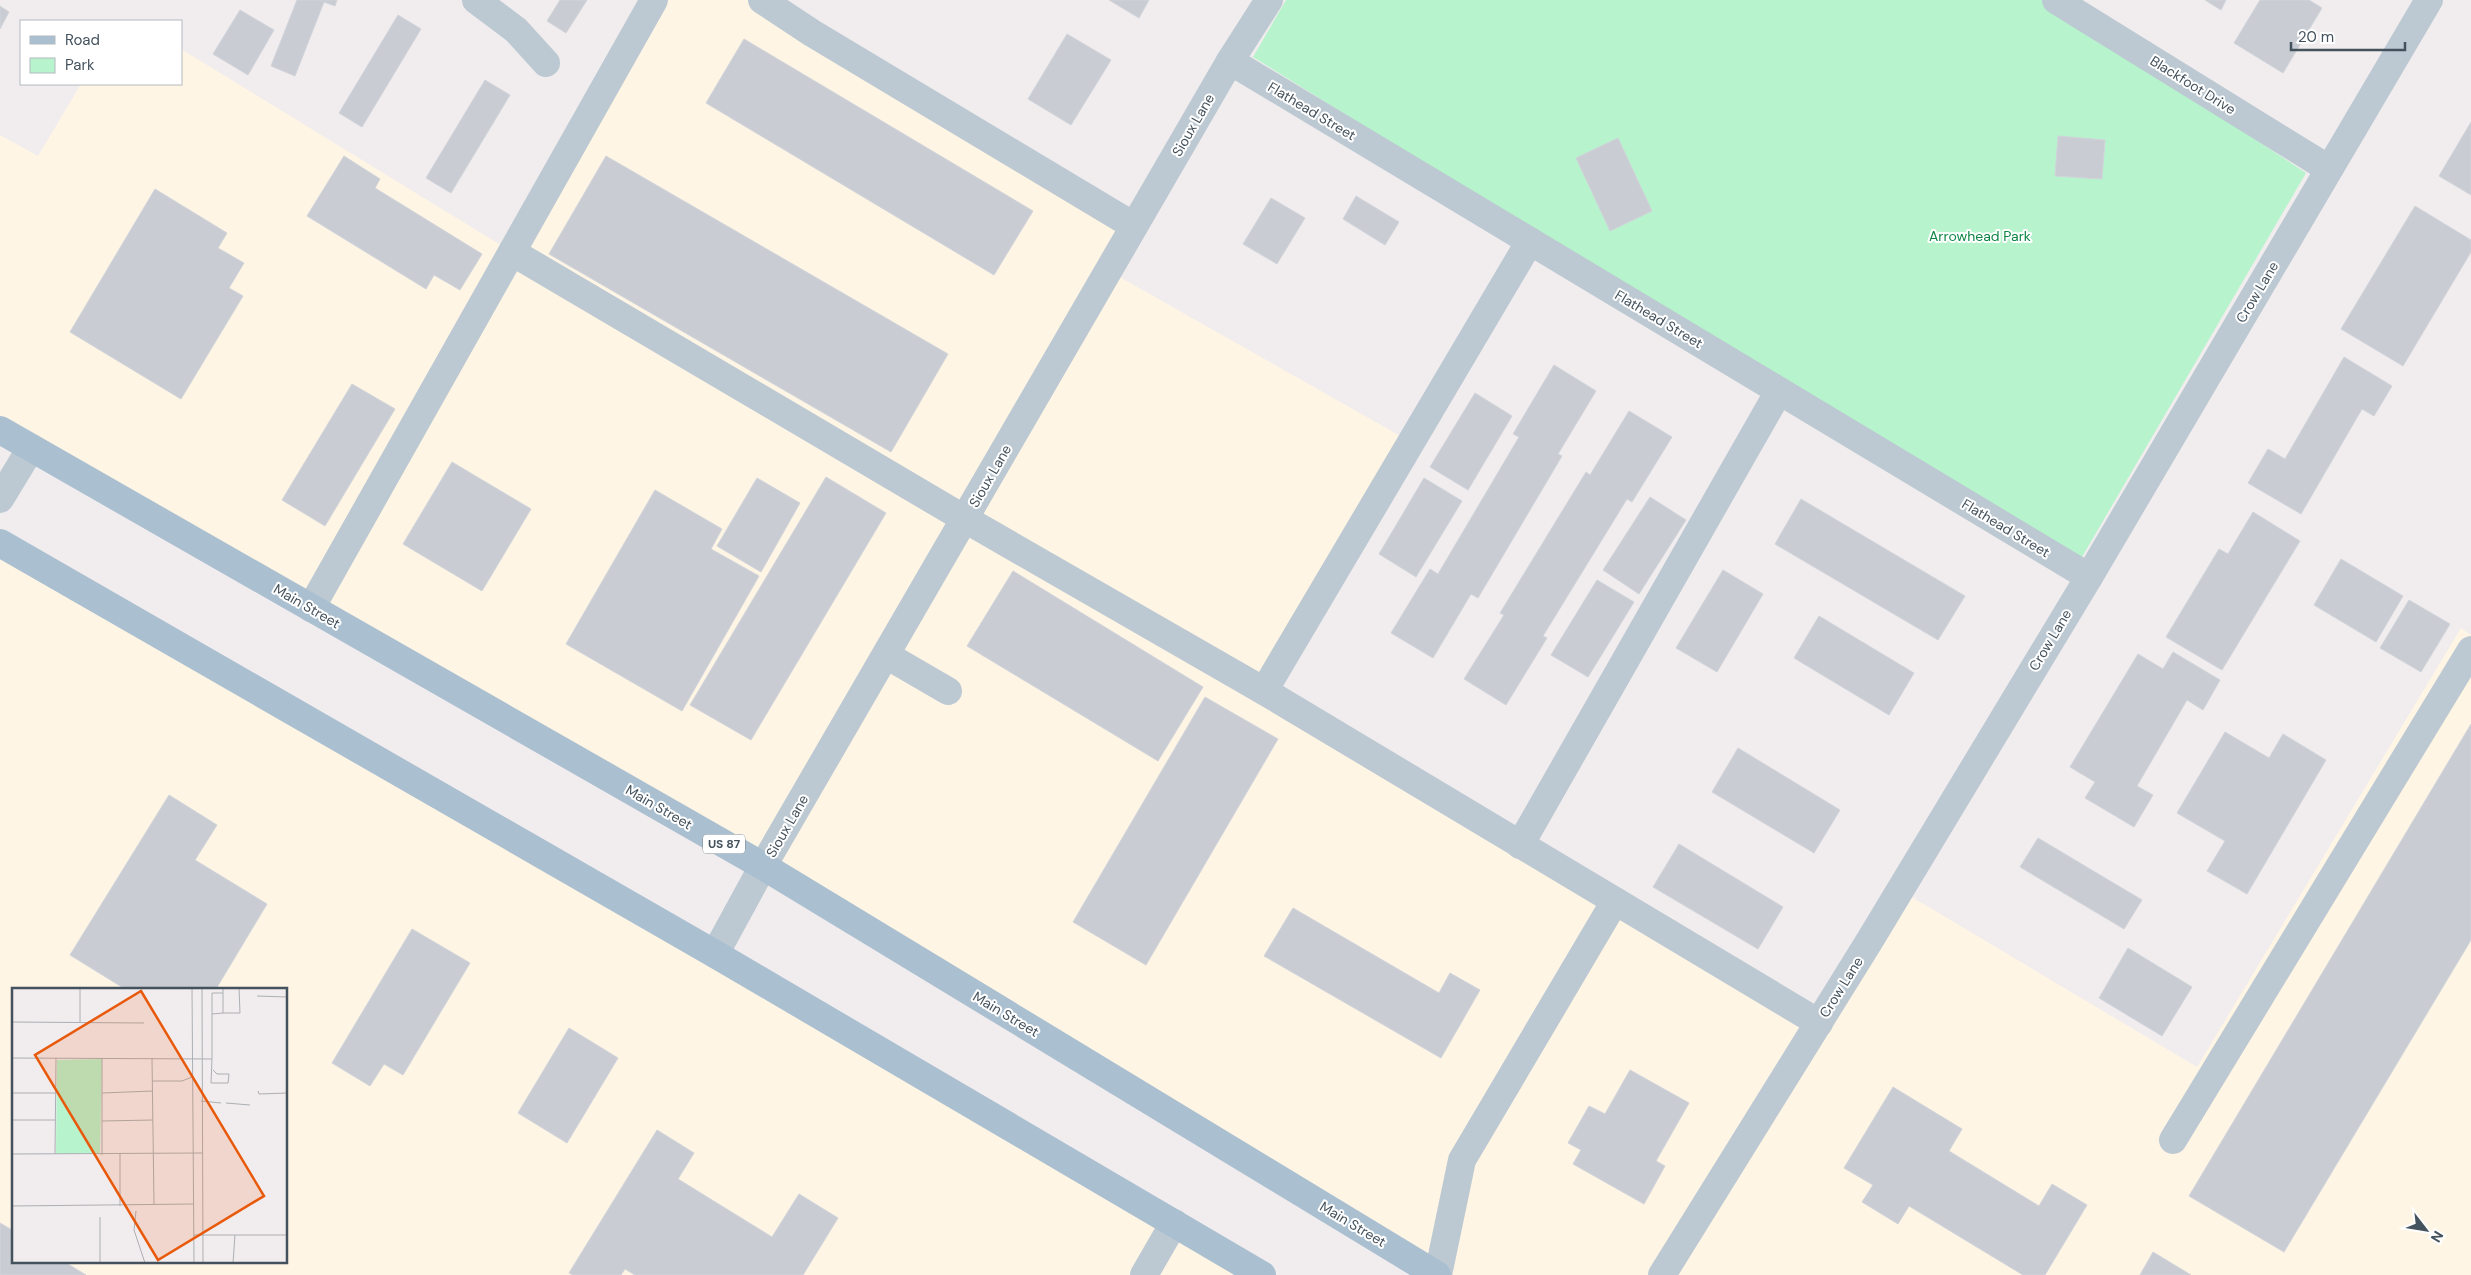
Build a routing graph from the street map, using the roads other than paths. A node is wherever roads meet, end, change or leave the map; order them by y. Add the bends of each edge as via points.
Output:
1 (476, 0) edge
2 (654, 0) edge
3 (762, 0) edge
4 (1269, 0) edge
5 (2056, 0) edge
6 (2429, 0) edge
7 (1230, 61) junction
8 (546, 63) dead end
9 (2329, 169) junction
10 (1134, 226) junction
11 (1530, 241) junction
12 (512, 252) junction
13 (1779, 391) junction
14 (0, 430) edge
15 (31, 448) junction
16 (0, 500) edge
17 (965, 519) junction
18 (0, 542) edge
19 (2089, 577) junction
20 (311, 608) junction
21 (2471, 650) edge
22 (886, 655) junction
23 (948, 691) dead end
24 (1264, 691) junction
25 (1520, 845) junction
26 (763, 866) junction
27 (1615, 901) junction
28 (715, 954) junction
29 (1818, 1023) junction
30 (2173, 1140) dead end
31 (1174, 1223) junction
32 (1144, 1275) edge
33 (1262, 1275) edge
34 (1437, 1275) edge
35 (1662, 1275) edge

1 - 8 street via 516,30
2 - 12 street
3 - 10 street
4 - 7 street, Sioux Lane
5 - 9 street, Blackfoot Drive
6 - 9 street, Crow Lane
7 - 10 street, Sioux Lane
7 - 11 street, Flathead Street
9 - 19 street, Crow Lane
10 - 17 street, Sioux Lane
11 - 13 street, Flathead Street
11 - 24 street
12 - 17 street
12 - 20 street
13 - 19 street, Flathead Street
13 - 25 street
14 - 15 main road, Main Street / US 87
15 - 16 street
15 - 20 main road, Main Street / US 87
17 - 22 street, Sioux Lane
17 - 24 street
18 - 28 main road
19 - 29 street, Crow Lane
20 - 26 main road, Main Street / US 87
21 - 30 street
22 - 23 street
22 - 26 street, Sioux Lane
24 - 25 street
25 - 27 street
26 - 28 street, Sioux Lane
26 - 34 main road, Main Street / US 87
27 - 29 street
27 - 34 street via 1462,1160
28 - 31 main road
29 - 35 street, Crow Lane
31 - 32 street
31 - 33 main road

